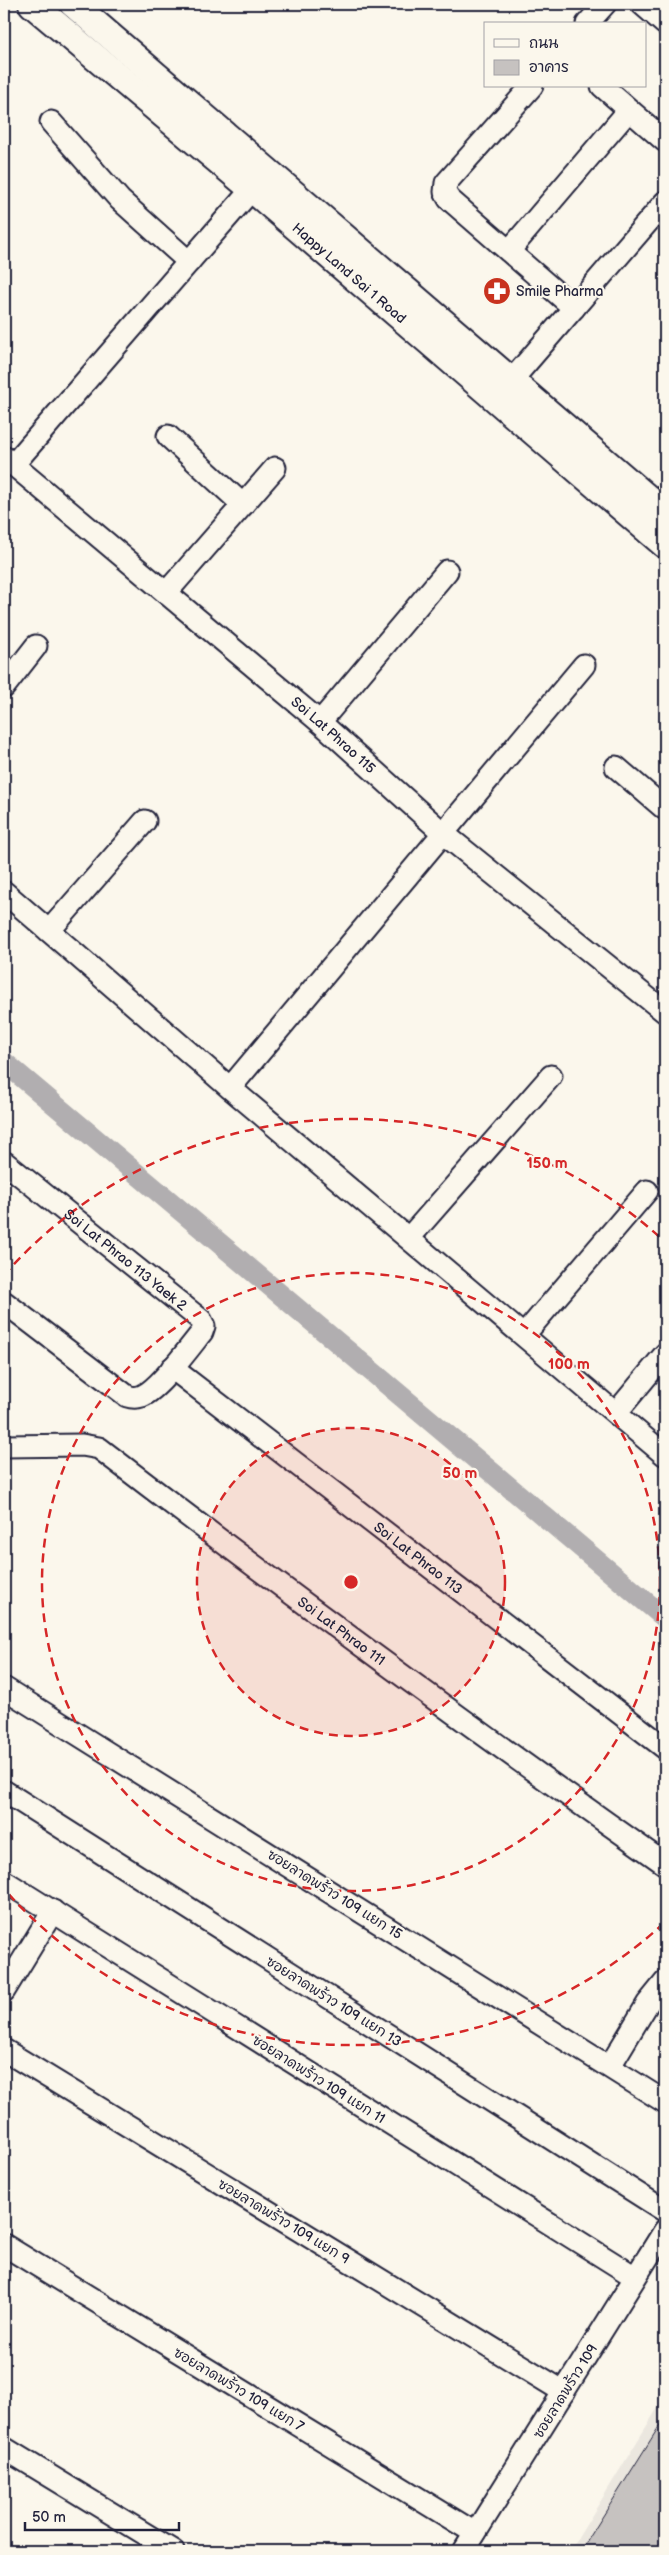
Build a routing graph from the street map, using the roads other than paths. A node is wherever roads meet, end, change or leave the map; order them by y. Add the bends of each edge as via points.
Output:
1 (32, 4) edge
2 (73, 4) edge
3 (605, 4) edge
4 (642, 4) edge
5 (590, 22) edge
6 (665, 24) edge
7 (530, 88) edge
8 (604, 88) edge
9 (629, 110) junction
10 (51, 122) dead end
11 (665, 141) edge
12 (252, 189) junction
13 (665, 202) edge
14 (509, 251) junction
15 (189, 262) junction
16 (574, 308) junction
17 (428, 325) junction
18 (503, 390) junction
19 (168, 436) dead end
20 (8, 461) edge
21 (276, 468) dead end
22 (243, 505) junction
23 (665, 513) edge
24 (665, 545) edge
25 (447, 571) dead end
26 (166, 593) junction
27 (36, 646) dead end
28 (584, 665) dead end
29 (4, 687) edge
30 (320, 722) junction
31 (616, 767) dead end
32 (665, 809) edge
33 (145, 821) dead end
34 (444, 834) junction
35 (4, 892) edge
36 (49, 931) junction
37 (665, 1012) edge
38 (551, 1076) dead end
39 (230, 1088) junction
40 (4, 1162) edge
41 (647, 1191) dead end
42 (409, 1238) junction
43 (4, 1302) edge
44 (524, 1335) junction
45 (665, 1354) edge
46 (172, 1368) junction
47 (616, 1414) junction
48 (4, 1446) edge
49 (665, 1455) edge
50 (4, 1688) edge
51 (665, 1748) edge
52 (4, 1791) edge
53 (665, 1864) edge
54 (4, 1881) edge
55 (53, 1912) junction
56 (665, 1982) edge
57 (4, 1991) edge
58 (4, 2050) edge
59 (610, 2066) junction
60 (665, 2102) edge
61 (665, 2210) edge
62 (665, 2230) edge
63 (4, 2245) edge
64 (635, 2277) junction
65 (564, 2392) junction
66 (4, 2448) edge
67 (469, 2542) edge
68 (173, 2551) edge

1 - 12 street, Happy Land Sai 1 Road
2 - 17 street, Happy Land Sai 1 Road
3 - 5 street
4 - 6 street
7 - 14 street via 446,183 445,192 449,199
8 - 9 street
9 - 11 street
9 - 14 street
10 - 15 street via 120,200
12 - 15 street
12 - 17 street, Happy Land Sai 1 Road
13 - 16 street
14 - 16 street
15 - 20 street
16 - 18 street
17 - 18 street, Happy Land Sai 1 Road
18 - 23 street, Happy Land Sai 1 Road
18 - 24 street, Happy Land Sai 1 Road
19 - 22 street
20 - 26 street, Soi Lat Phrao 115
21 - 22 street
22 - 26 street
25 - 30 street
26 - 30 street, Soi Lat Phrao 115
27 - 29 street
28 - 34 street
30 - 34 street, Soi Lat Phrao 115
31 - 32 street
33 - 36 street
34 - 37 street, Soi Lat Phrao 115
34 - 39 street
35 - 36 street
36 - 39 street
38 - 42 street
39 - 42 street
40 - 46 street, Soi Lat Phrao 113 Yaek 2 via 201,1320 202,1332
41 - 44 street
42 - 44 street
43 - 46 street, Soi Lat Phrao 113 Yaek 2 via 127,1396 144,1395
44 - 47 street
45 - 47 street
46 - 51 street, Soi Lat Phrao 113
47 - 49 street
48 - 53 street, Soi Lat Phrao 111 via 82,1445 99,1448 261,1573 477,1732
50 - 59 street, ซอยลาดพร้าว 109 แยก 15
52 - 61 street, ซอยลาดพร้าว 109 แยก 13
54 - 55 street, ซอยลาดพร้าว 109 แยก 11
55 - 57 street
55 - 64 street, ซอยลาดพร้าว 109 แยก 11
56 - 59 street via 648,2003
58 - 65 street, ซอยลาดพร้าว 109 แยก 9
59 - 60 street, ซอยลาดพร้าว 109 แยก 15
62 - 64 street, ซอยลาดพร้าว 109
63 - 67 street, ซอยลาดพร้าว 109 แยก 7
64 - 65 street, ซอยลาดพร้าว 109
65 - 67 street, ซอยลาดพร้าว 109
66 - 68 street

